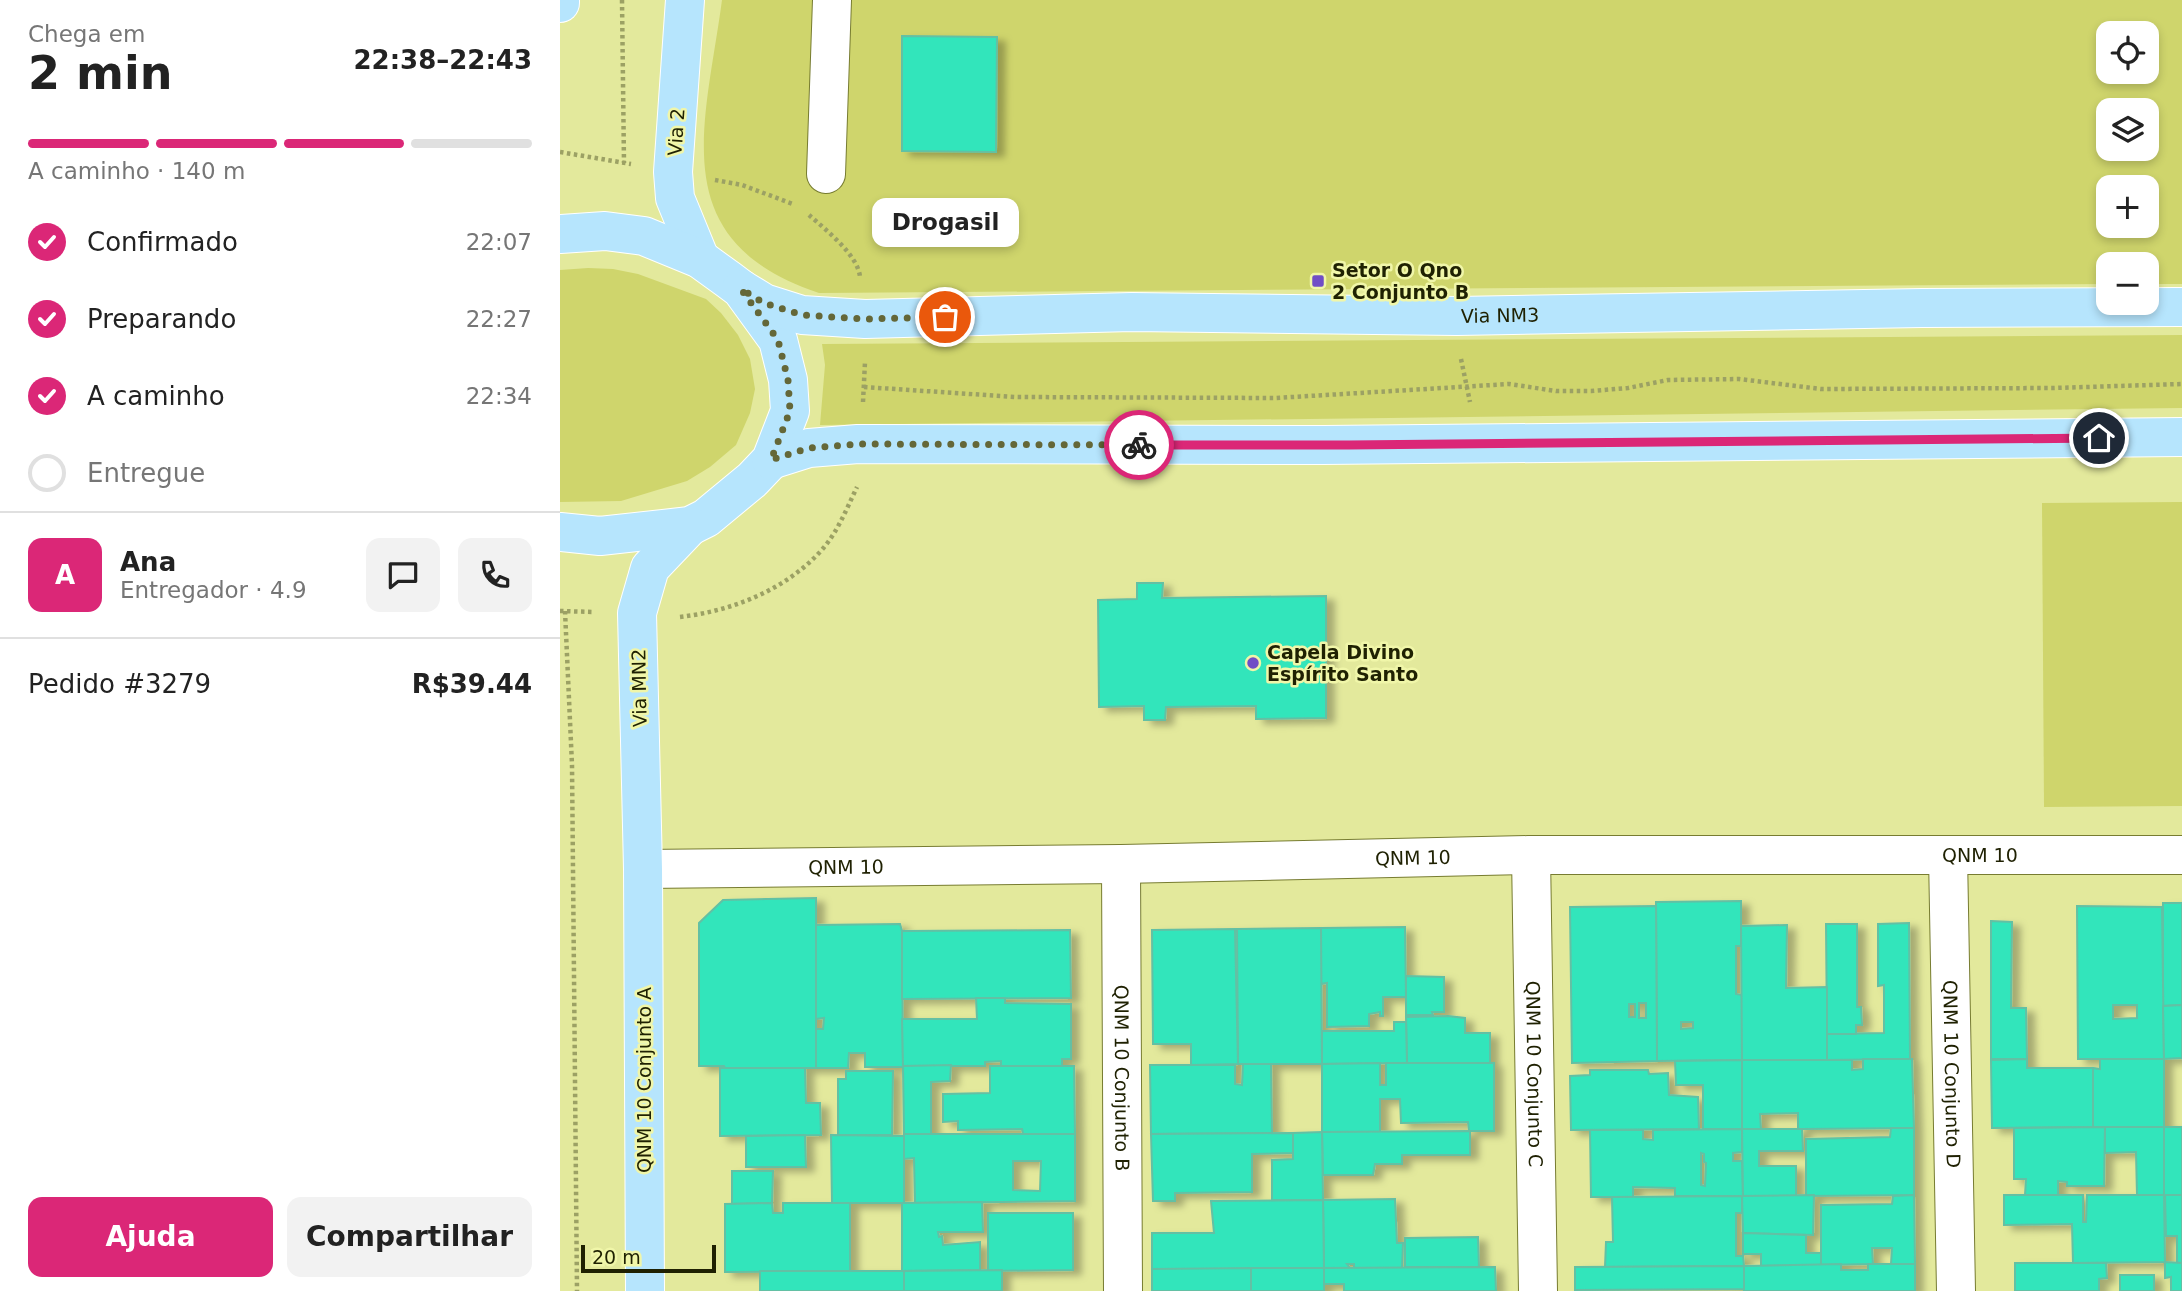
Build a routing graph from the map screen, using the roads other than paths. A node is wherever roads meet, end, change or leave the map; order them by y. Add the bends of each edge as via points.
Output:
1 (685, 0) edge
2 (832, 0) edge
3 (826, 174) dead end
4 (560, 234) edge
5 (700, 259) junction
6 (741, 289) junction
7 (2182, 307) edge
8 (2182, 437) edge
9 (771, 460) junction
10 (690, 526) junction
11 (560, 532) edge
12 (1531, 855) junction
13 (1948, 855) junction
14 (2182, 855) edge
15 (1121, 864) junction
16 (643, 869) junction
17 (645, 1291) edge
18 (1123, 1291) edge
19 (1538, 1291) edge
20 (1956, 1291) edge

1 - 5 main road, Via 2 via 673,172 675,198
2 - 3 street
4 - 5 main road via 605,231 645,236
5 - 6 main road
6 - 7 main road, Via NM3 via 764,303 802,315 865,319 1132,312 1457,316
6 - 9 main road via 778,340 788,380 790,411
8 - 9 main road via 858,444 809,448
9 - 10 main road via 706,518
10 - 11 main road via 600,536
10 - 16 main road, Via MN2 via 650,568 637,613
12 - 13 street, QNM 10
12 - 15 street, QNM 10
12 - 19 street, QNM 10 Conjunto C
13 - 14 street, QNM 10
13 - 20 street, QNM 10 Conjunto D
15 - 16 street, QNM 10
15 - 18 street, QNM 10 Conjunto B
16 - 17 main road, QNM 10 Conjunto A

